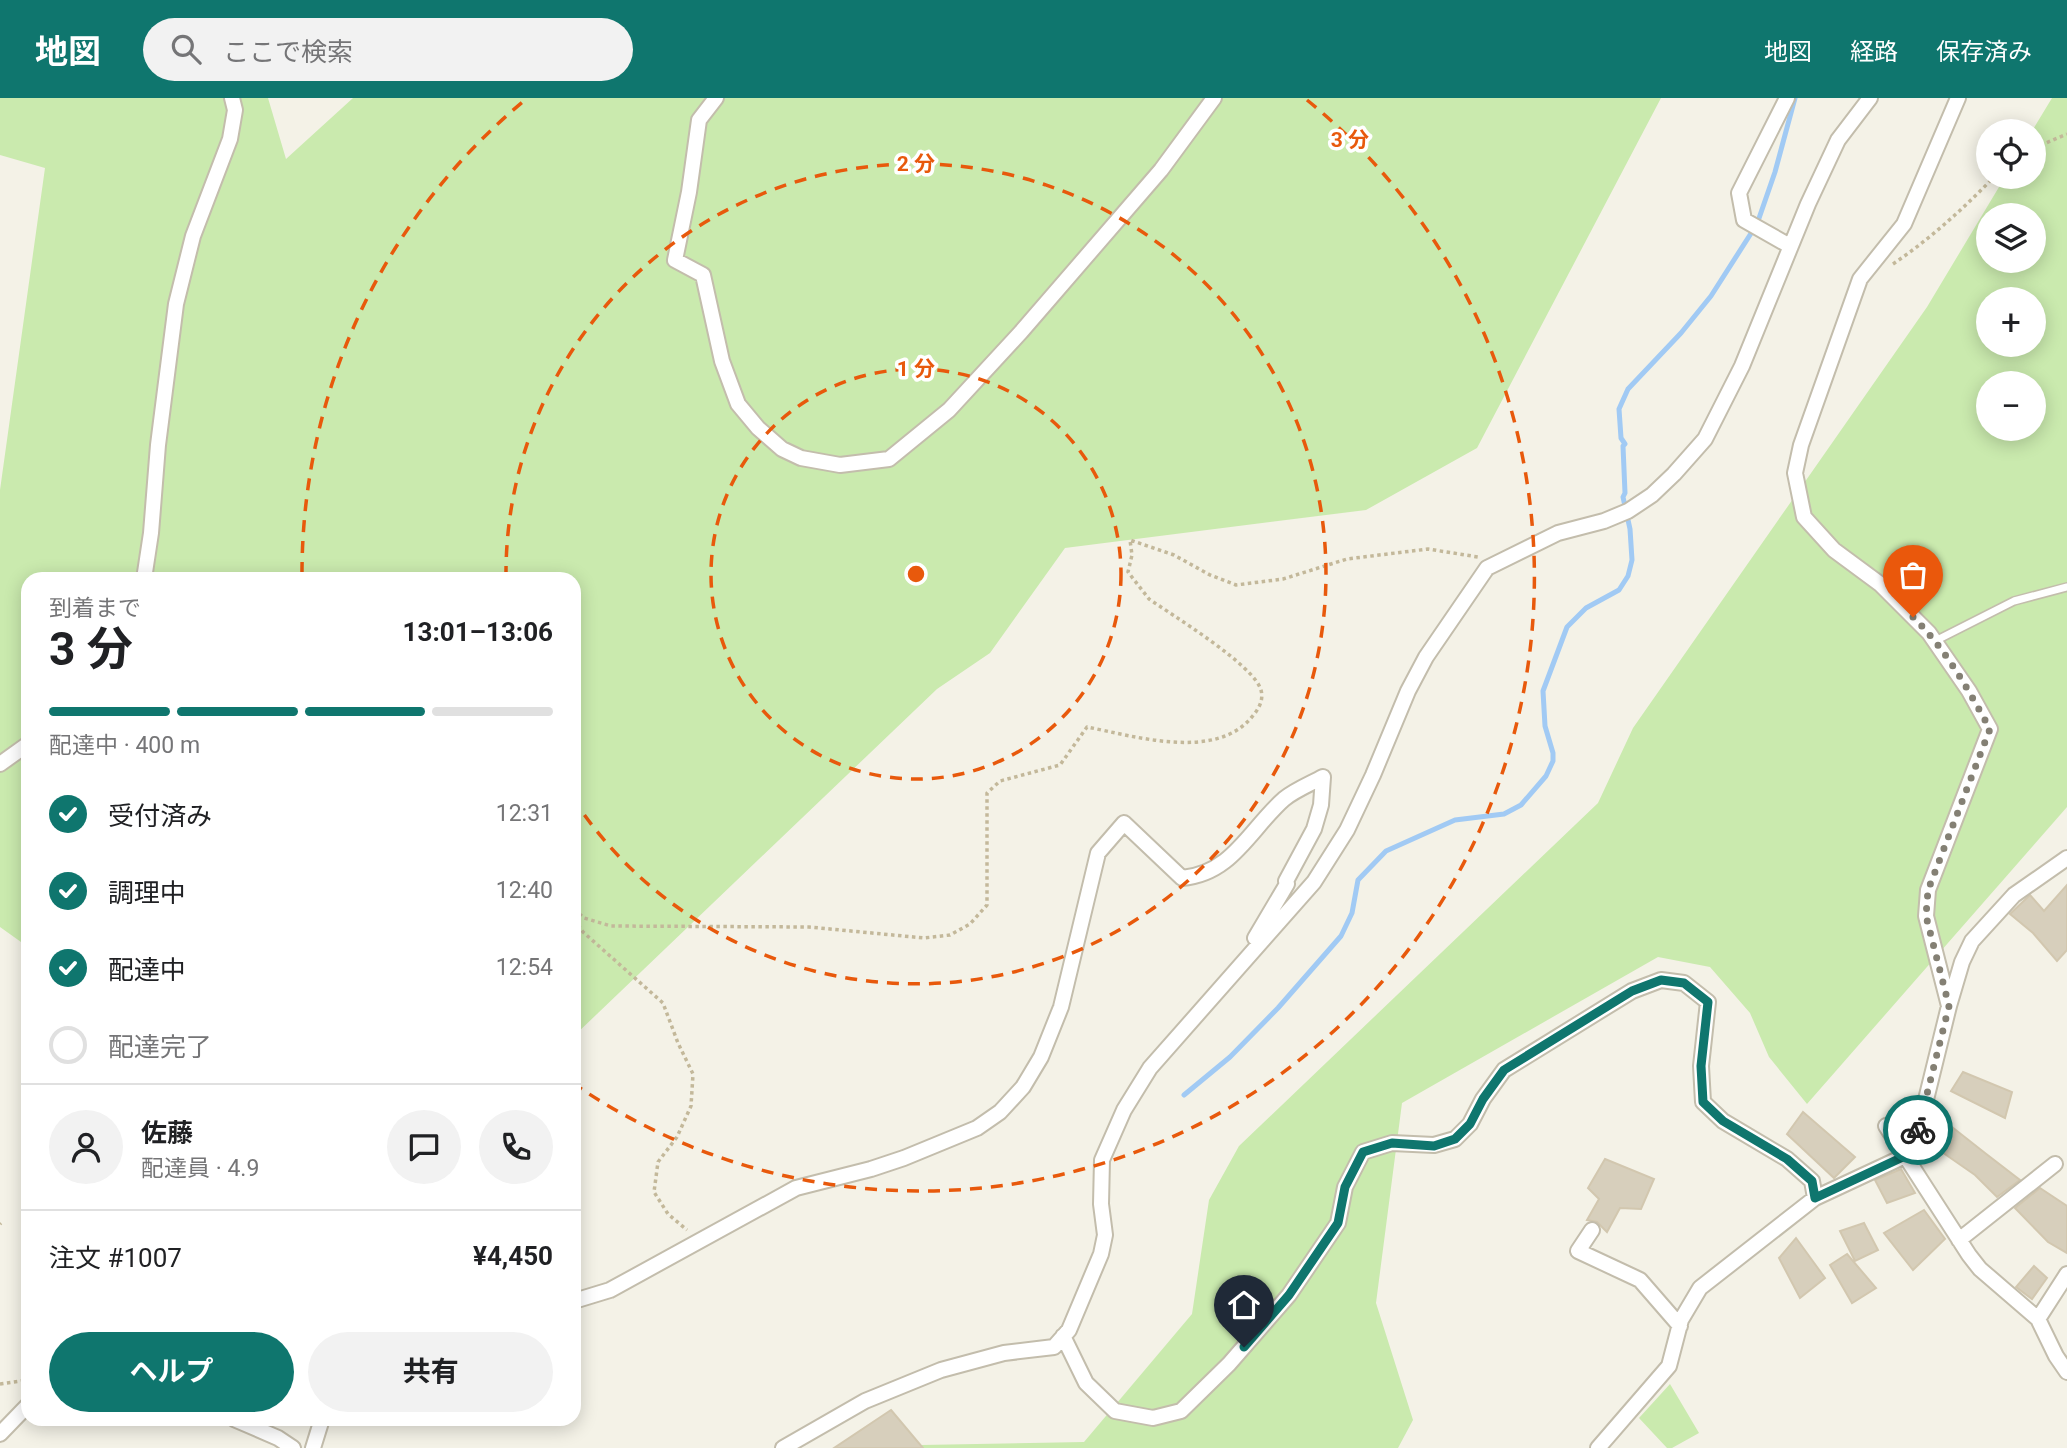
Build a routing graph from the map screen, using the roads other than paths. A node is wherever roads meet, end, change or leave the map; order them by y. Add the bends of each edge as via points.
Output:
1 (232, 98) edge
2 (716, 98) edge
3 (1214, 98) edge
4 (1787, 98) edge
5 (1870, 98) edge
6 (1958, 98) edge
7 (1790, 246) junction
8 (145, 572) edge
9 (2067, 587) edge
10 (1934, 641) junction
11 (21, 749) edge
12 (0, 764) edge
13 (2067, 858) edge
14 (1239, 967) junction
15 (1949, 1006) junction
16 (1886, 1126) dead end
17 (1905, 1156) junction
18 (2055, 1164) dead end
19 (1815, 1198) junction
20 (1592, 1230) dead end
21 (1959, 1240) junction
22 (2067, 1274) edge
23 (581, 1299) edge
24 (2038, 1319) junction
25 (1680, 1326) junction
26 (1063, 1336) junction
27 (2067, 1372) edge
28 (21, 1412) edge
29 (250, 1426) edge
30 (320, 1426) edge
31 (0, 1434) edge
32 (293, 1448) edge
33 (313, 1448) edge
34 (783, 1448) edge
35 (1598, 1448) edge

1 - 8 street via 235,110 230,139 193,236 176,304
2 - 3 street via 699,120 674,260 703,275 722,361 738,404 782,449 801,458 839,465 889,459 949,410 1161,170
4 - 7 street via 1739,193 1745,220
5 - 7 street via 1838,140
6 - 10 street via 1904,224 1860,279 1801,444 1795,473 1804,516 1833,550 1880,584
7 - 14 street via 1742,366 1705,439 1652,495 1628,511 1558,533 1487,568 1426,657 1347,830 1314,882
9 - 10 lane via 2014,601
10 - 15 street via 1990,729 1928,890 1926,916
11 - 12 street
13 - 15 street via 2014,895 1972,941
14 - 23 street via 1314,829 1322,777 1285,798 1223,864 1196,877 1182,878 1124,823 1098,853 1061,1007 1041,1057 1000,1112 977,1128 905,1158 796,1188 610,1290
14 - 26 street via 1150,1068 1124,1110 1102,1160 1105,1235 1101,1254
15 - 17 street via 1919,1128
16 - 17 street
17 - 19 street
17 - 21 street
18 - 21 street
19 - 25 street via 1700,1288
19 - 26 street via 1812,1181 1795,1166 1723,1121 1703,1102 1701,1066 1708,1002 1684,983 1661,980 1632,991 1504,1070 1470,1124 1455,1139 1434,1146 1392,1143 1363,1152 1345,1187 1338,1223 1289,1295 1230,1364 1181,1411 1153,1419 1115,1411 1086,1383
20 - 25 street via 1578,1251 1640,1280
21 - 24 street via 1980,1269
22 - 24 street
24 - 27 street
25 - 35 street via 1669,1366
26 - 34 street via 1054,1347 1004,1353 941,1370 865,1401
28 - 31 street
29 - 32 street
30 - 33 street

